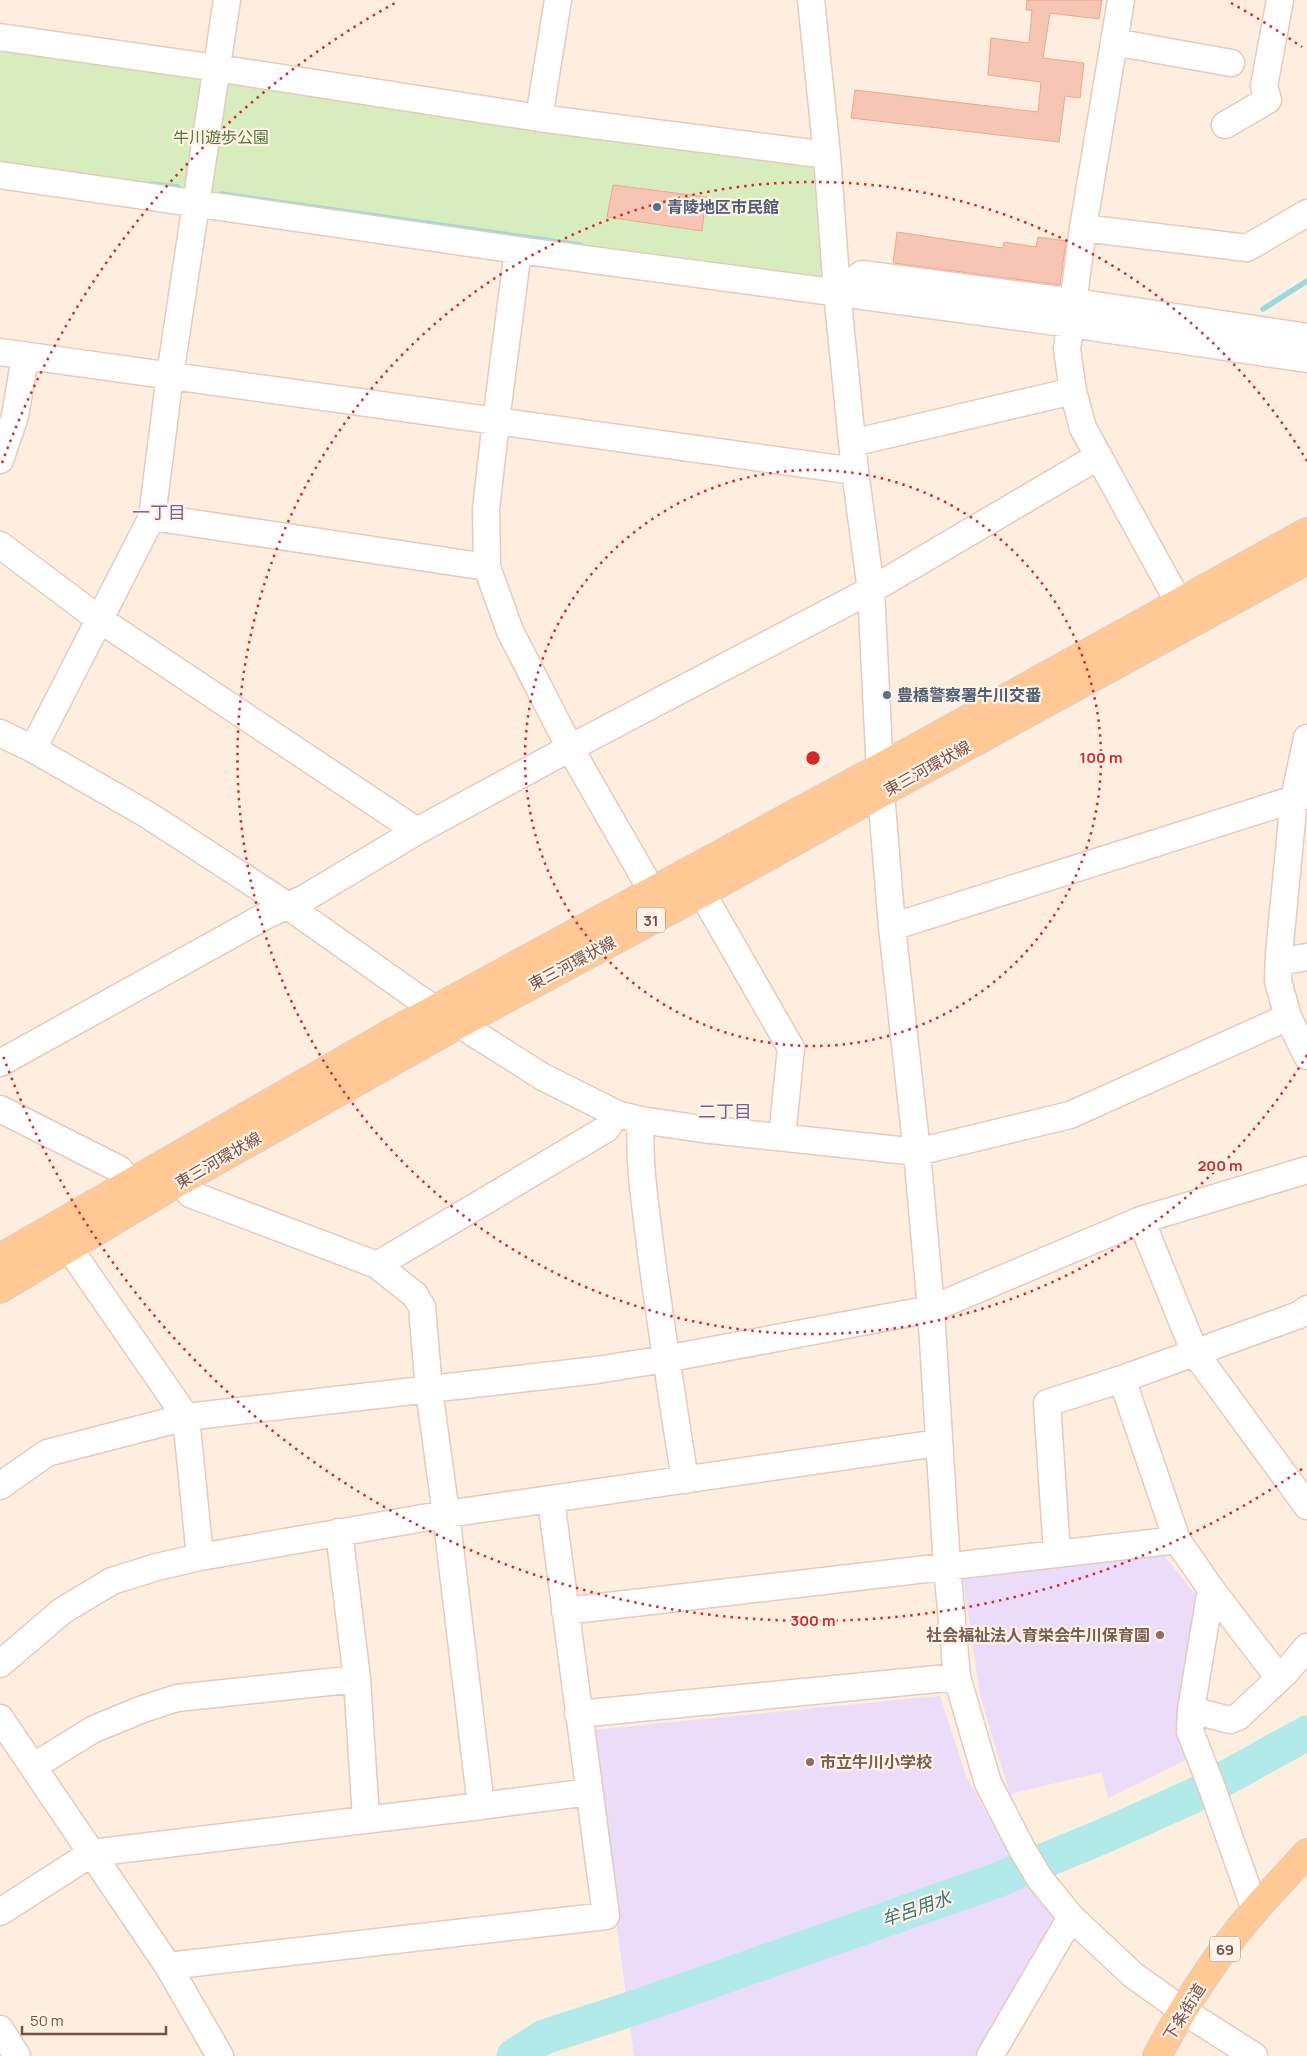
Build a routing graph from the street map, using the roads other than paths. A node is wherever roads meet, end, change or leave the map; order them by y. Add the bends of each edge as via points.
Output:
1 (227, 0) edge
2 (558, 0) edge
3 (811, 0) edge
4 (1121, 0) edge
5 (1280, 0) edge
6 (0, 37) edge
7 (1114, 42) junction
8 (1231, 63) dead end
9 (217, 68) junction
10 (539, 118) junction
11 (1225, 125) dead end
12 (827, 155) junction
13 (0, 175) edge
14 (195, 202) junction
15 (1307, 213) edge
16 (1083, 228) junction
17 (518, 250) junction
18 (836, 292) junction
19 (1072, 313) junction
20 (1307, 337) edge
21 (0, 352) edge
22 (25, 356) junction
23 (1307, 359) edge
24 (170, 375) junction
25 (1073, 391) junction
26 (496, 421) junction
27 (852, 443) junction
28 (1099, 456) junction
29 (0, 460) edge
30 (855, 471) junction
31 (152, 517) junction
32 (1307, 532) edge
33 (0, 545) edge
34 (1307, 560) edge
35 (487, 567) junction
36 (871, 590) junction
37 (1186, 614) junction
38 (99, 619) junction
39 (0, 733) edge
40 (1307, 738) edge
41 (570, 748) junction
42 (33, 749) junction
43 (880, 780) junction
44 (1301, 797) edge
45 (417, 831) junction
46 (652, 892) junction
47 (702, 893) junction
48 (288, 906) junction
49 (892, 927) junction
50 (1307, 956) edge
51 (1279, 962) junction
52 (436, 1009) junction
53 (1288, 1017) junction
54 (459, 1024) junction
55 (1307, 1056) edge
56 (0, 1063) edge
57 (0, 1108) edge
58 (629, 1117) junction
59 (782, 1137) junction
60 (917, 1152) junction
61 (1307, 1170) edge
62 (182, 1180) junction
63 (130, 1182) junction
64 (1142, 1220) junction
65 (68, 1248) junction
66 (0, 1258) edge
67 (377, 1265) junction
68 (0, 1289) edge
69 (930, 1309) junction
70 (1304, 1317) edge
71 (1195, 1354) junction
72 (665, 1359) junction
73 (1122, 1379) junction
74 (429, 1390) junction
75 (186, 1417) junction
76 (938, 1443) junction
77 (685, 1480) junction
78 (0, 1486) edge
79 (551, 1500) junction
80 (1307, 1506) edge
81 (446, 1514) junction
82 (339, 1532) junction
83 (1177, 1540) junction
84 (1057, 1553) junction
85 (200, 1557) junction
86 (947, 1566) junction
87 (1211, 1589) junction
88 (565, 1611) junction
89 (1307, 1647) edge
90 (0, 1664) edge
91 (957, 1677) junction
92 (1279, 1678) junction
93 (357, 1679) junction
94 (1190, 1710) junction
95 (578, 1714) junction
96 (0, 1718) edge
97 (34, 1766) junction
98 (589, 1792) junction
99 (481, 1806) junction
100 (366, 1818) junction
101 (92, 1853) junction
102 (1307, 1853) edge
103 (1255, 1910) junction
104 (0, 1912) edge
105 (1071, 1918) junction
106 (168, 1966) junction
107 (1182, 2010) junction
108 (0, 2029) edge
109 (17, 2056) edge
110 (220, 2056) edge
111 (990, 2056) edge
112 (1157, 2056) edge
113 (1254, 2056) edge

1 - 9 street
2 - 10 street
3 - 12 street
4 - 7 street
5 - 11 street via 1264,86 1268,100
6 - 9 street
7 - 8 street
7 - 16 street
9 - 10 street
9 - 14 street
10 - 12 street
12 - 18 street
13 - 14 street
14 - 17 street
14 - 24 street
15 - 16 street via 1247,248
16 - 19 street
17 - 18 street
17 - 26 street
18 - 19 street
18 - 27 street
19 - 20 street
19 - 23 street
19 - 25 street via 1067,349
21 - 22 street
22 - 24 street
22 - 29 street via 14,416
24 - 26 street
24 - 31 street
25 - 27 street
25 - 28 street via 1083,428
26 - 30 street
26 - 35 street via 486,509
27 - 30 street
28 - 36 street
28 - 37 street
30 - 36 street
31 - 35 street
31 - 38 street
32 - 37 main road, 東三河環状線 / 31
33 - 38 street
34 - 37 main road, 東三河環状線 / 31
35 - 41 street via 510,631
36 - 41 street
36 - 43 street
37 - 43 main road, 東三河環状線 / 31
38 - 42 street
38 - 45 street
39 - 42 street
40 - 44 street
41 - 45 street
41 - 46 street
42 - 48 street via 148,815
43 - 46 main road, 東三河環状線 / 31
43 - 47 main road, 東三河環状線 / 31
43 - 49 street
44 - 49 street
44 - 51 street
45 - 48 street
46 - 52 main road, 東三河環状線 / 31
47 - 54 main road, 東三河環状線 / 31
47 - 59 street via 791,1048
48 - 52 street
48 - 56 street
49 - 60 street
50 - 51 street
51 - 53 street via 1278,982
52 - 54 street
52 - 63 main road, 東三河環状線 / 31
53 - 55 street
53 - 60 street via 1070,1115
54 - 58 street via 543,1077
54 - 62 main road, 東三河環状線 / 31
57 - 63 street via 119,1169
58 - 59 street
58 - 67 street
58 - 72 street via 639,1137
59 - 60 street
60 - 69 street
61 - 64 street
62 - 65 main road, 東三河環状線 / 31
62 - 67 street via 190,1194
63 - 66 main road, 東三河環状線 / 31
64 - 69 street
64 - 71 street
65 - 68 main road, 東三河環状線 / 31
65 - 75 street
67 - 74 street via 415,1295 422,1307
69 - 72 street
69 - 76 street
70 - 71 street
71 - 73 street
71 - 80 street
72 - 74 street
72 - 77 street
73 - 83 street
73 - 84 street via 1047,1403
74 - 75 street
74 - 81 street
75 - 78 street via 47,1453
75 - 85 street
76 - 77 street
76 - 86 street
77 - 79 street
79 - 81 street
79 - 88 street
81 - 82 street
81 - 99 street
82 - 85 street
82 - 93 street
83 - 84 street
83 - 87 street
84 - 86 street
85 - 90 street via 112,1581 62,1611
86 - 88 street
86 - 91 street
87 - 92 street
87 - 94 street
88 - 95 street
89 - 92 street
91 - 95 street
91 - 105 street via 988,1782 1022,1850
92 - 94 street via 1238,1717 1230,1720
93 - 97 street via 178,1698 94,1729
93 - 100 street
94 - 103 street via 1190,1731
95 - 98 street
96 - 97 street
97 - 101 street
98 - 99 street
98 - 106 street via 606,1916
99 - 100 street
100 - 101 street
101 - 104 street
101 - 106 street
102 - 103 main road, 下条街道 / 69
103 - 107 main road, 下条街道 / 69
105 - 107 street via 1127,1969
105 - 111 street
106 - 110 street
107 - 112 main road, 下条街道 / 69
107 - 113 street
108 - 109 street

